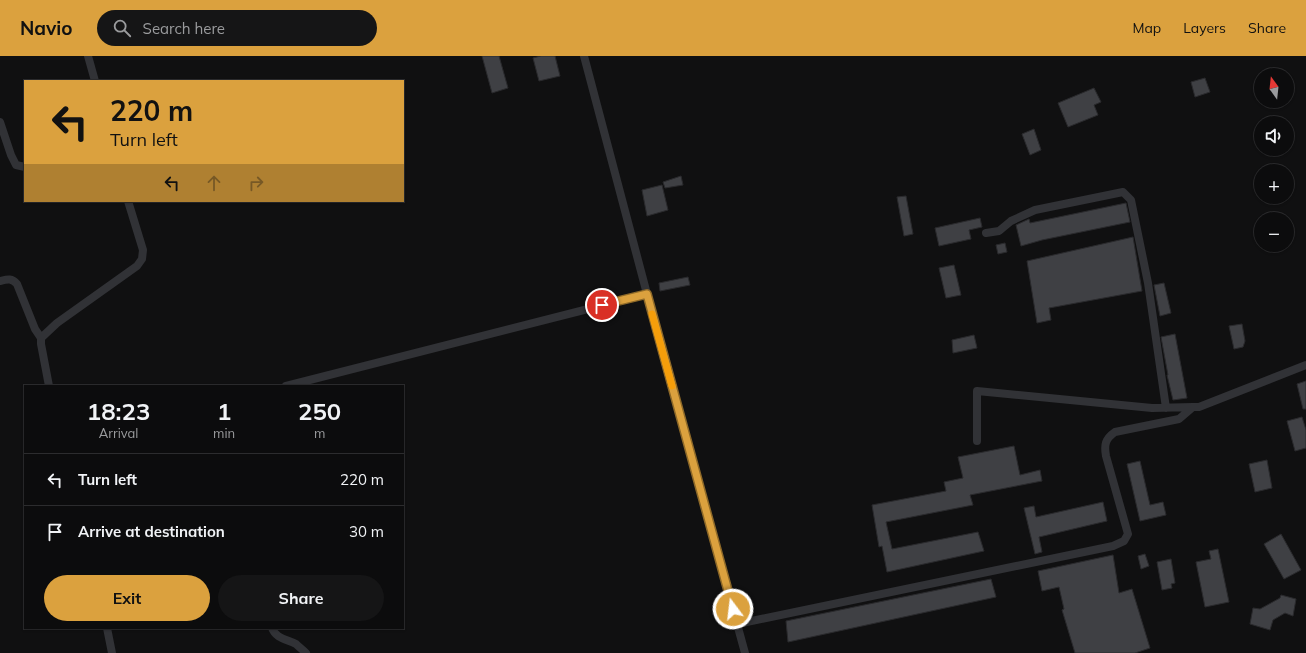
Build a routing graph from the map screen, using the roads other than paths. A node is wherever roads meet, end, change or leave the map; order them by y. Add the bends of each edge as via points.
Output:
1 (88, 56) edge
2 (584, 56) edge
3 (95, 80) edge
4 (0, 122) edge
5 (24, 167) edge
6 (128, 202) edge
7 (986, 233) dead end
8 (0, 281) edge
9 (647, 294) junction
10 (41, 338) junction
11 (1306, 365) edge
12 (49, 385) edge
13 (290, 385) edge
14 (1193, 407) junction
15 (1166, 408) junction
16 (977, 441) dead end
17 (737, 624) junction
18 (107, 629) edge
19 (272, 629) edge
20 (112, 653) edge
21 (306, 653) edge
22 (745, 653) edge

1 - 3 street
2 - 9 street
4 - 5 street via 16,165
6 - 10 street via 143,250 142,259 137,266 57,323
7 - 15 street via 999,231 1012,220 1035,210 1123,192 1131,200 1148,283
8 - 10 street via 8,279 17,284
9 - 13 street
9 - 17 street
10 - 12 street
11 - 14 street via 1199,407
14 - 15 street
14 - 17 street via 1178,419 1115,432 1108,438 1104,446 1128,534 1124,541 1113,546
15 - 16 street via 977,391
17 - 22 street
18 - 20 street
19 - 21 street via 281,638 295,644

